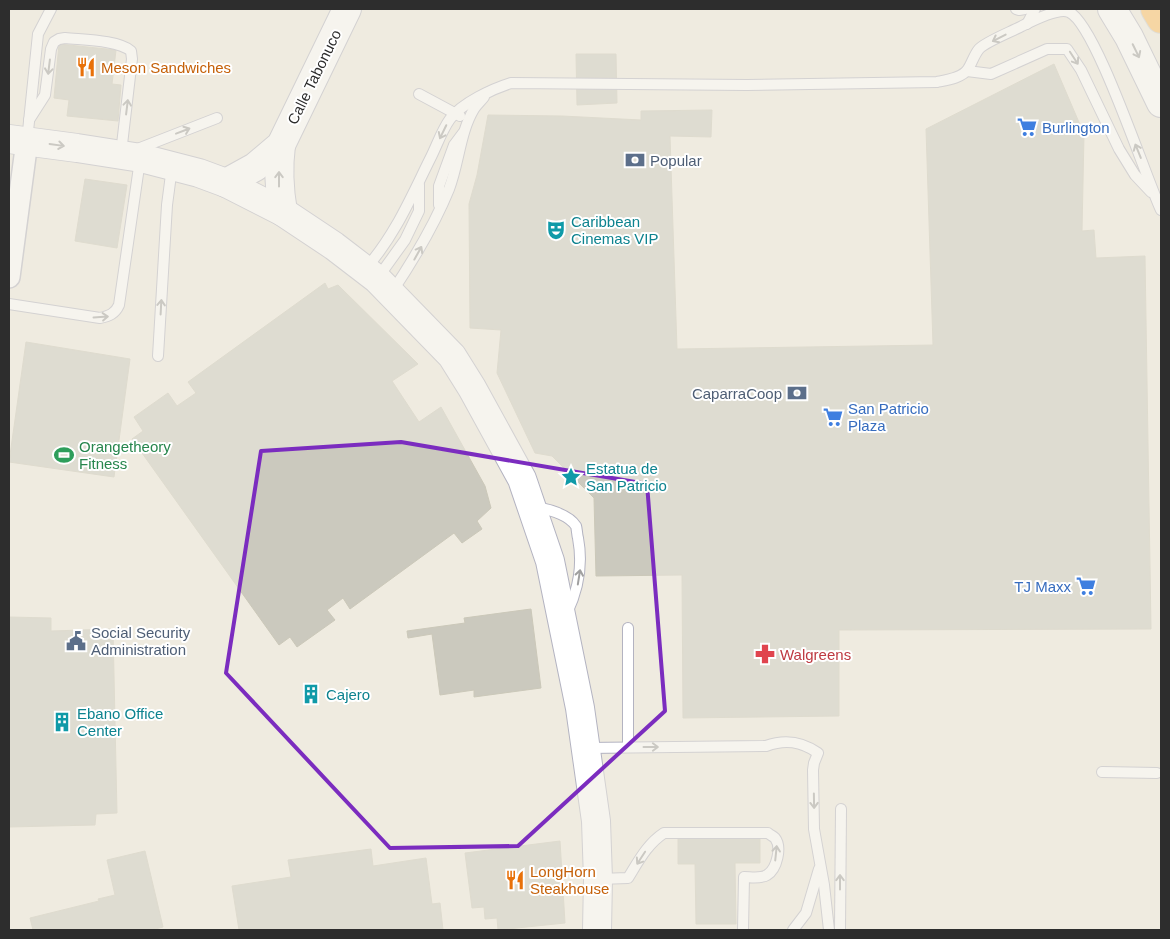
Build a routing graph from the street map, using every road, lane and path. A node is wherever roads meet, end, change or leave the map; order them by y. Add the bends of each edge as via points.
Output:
1 (51, 9) edge
2 (1016, 9) edge
3 (1025, 9) edge
4 (1035, 9) edge
5 (1112, 9) edge
6 (1155, 9) edge
7 (340, 14) edge
8 (1161, 19) edge
9 (1027, 24) junction
10 (967, 71) junction
11 (491, 89) junction
12 (419, 94) dead end
13 (1161, 103) edge
14 (456, 113) junction
15 (217, 118) dead end
16 (467, 125) junction
17 (22, 133) edge
18 (281, 145) junction
19 (131, 157) junction
20 (172, 165) junction
21 (419, 182) junction
22 (226, 183) junction
23 (1155, 197) junction
24 (1161, 210) edge
25 (283, 212) junction
26 (9, 277) edge
27 (377, 281) junction
28 (9, 304) edge
29 (158, 356) dead end
30 (628, 628) dead end
31 (628, 747) junction
32 (585, 748) junction
33 (1102, 772) dead end
34 (1157, 773) dead end
35 (841, 809) dead end
36 (820, 863) junction
37 (598, 879) junction
38 (597, 930) edge
39 (742, 930) edge
40 (793, 930) edge
41 (830, 930) edge
42 (840, 930) edge

1 - 17 lane via 38,34
2 - 3 lane
4 - 9 lane
5 -> 13 street
6 - 8 highway
7 - 18 street, Calle Tabonuco
9 -> 10 lane via 979,48
23 -> 9 lane via 1113,89 1080,22 1066,11
10 - 11 lane via 937,82 747,85 511,83
10 -> 23 lane via 991,74 1047,49 1068,49 1082,70 1119,149
11 - 14 lane
11 - 16 lane via 474,108
12 - 14 lane
14 - 16 lane
14 -> 21 lane
19 -> 15 lane
27 -> 16 lane via 417,256 449,188
17 -> 19 street
19 -> 17 lane via 132,59 126,47 116,44 65,38 54,42 45,95
17 - 26 street
18 - 22 street, Calle Tabonuco via 255,167
25 -> 18 street, Calle Tabonuco via 279,189
19 - 20 street
28 -> 19 lane via 100,318 116,311
20 - 22 street
29 -> 20 lane
21 - 27 lane via 392,234 376,256
21 - 27 lane via 419,211 405,240
22 - 25 street
23 - 24 lane
25 - 27 street
27 - 32 street via 452,356 522,478 550,561
30 - 31 lane
31 - 32 lane
31 -> 36 lane via 803,743 818,753 813,770 814,829
32 - 37 street via 596,821
33 - 34 lane
42 -> 35 lane
36 - 40 lane via 806,913
36 - 41 lane
37 - 38 street
39 -> 37 lane via 744,877 768,875 773,868 778,846 768,833 664,833 647,848 628,878

